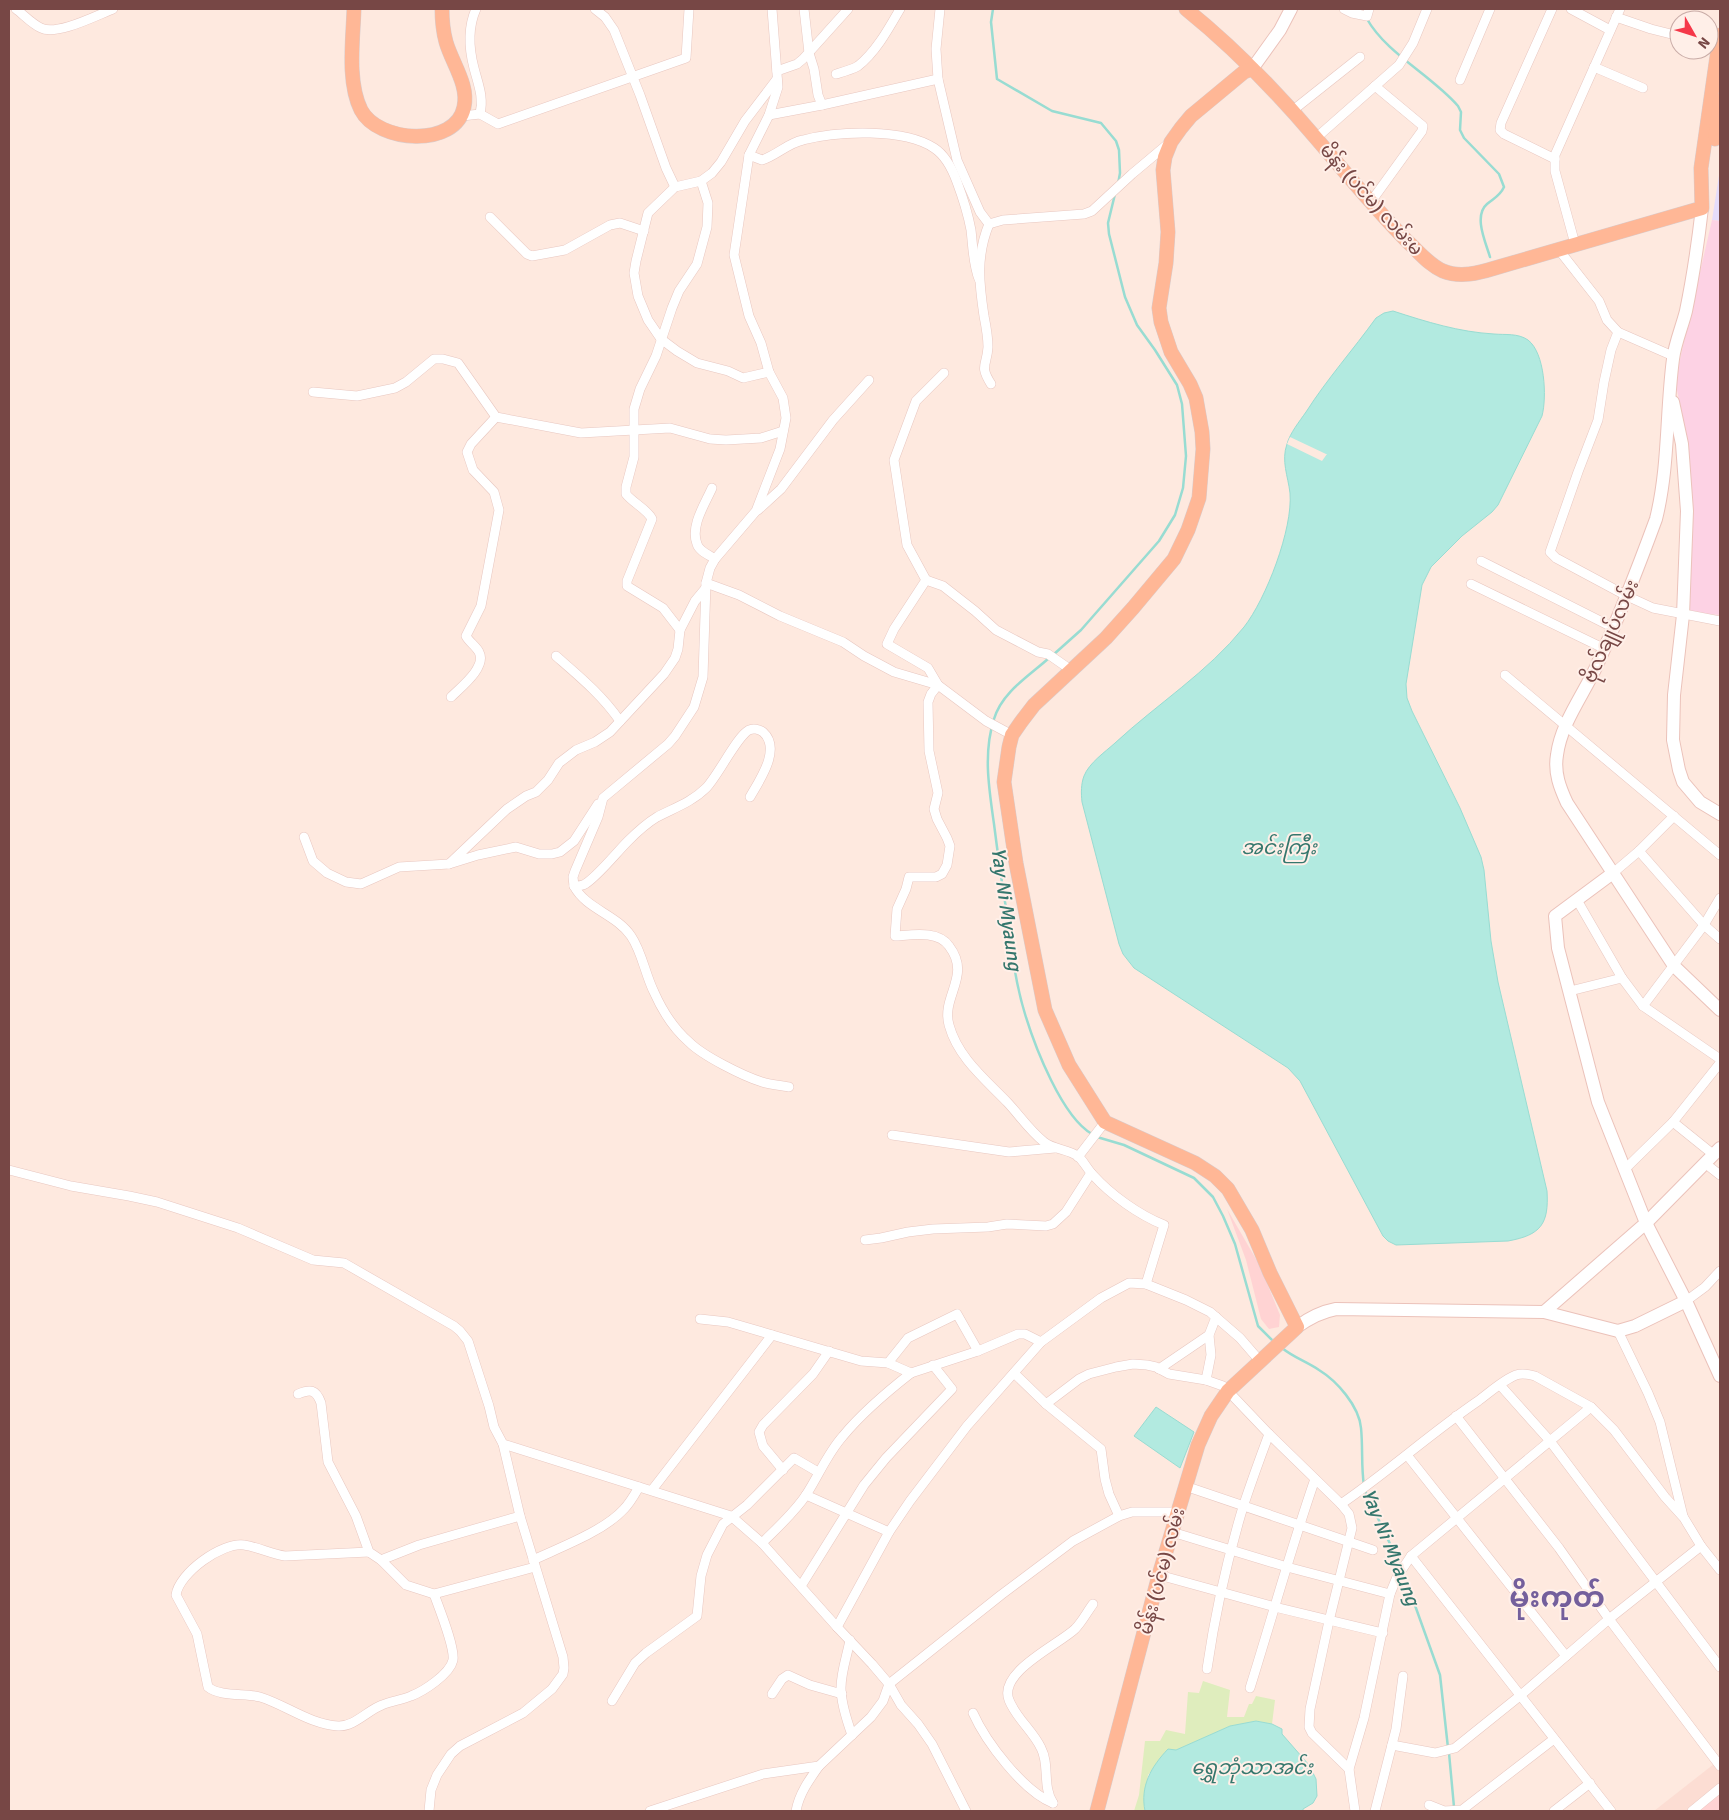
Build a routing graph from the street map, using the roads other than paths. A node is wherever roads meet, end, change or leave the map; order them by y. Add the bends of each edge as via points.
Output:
1 (16, 9) edge
2 (113, 9) edge
3 (354, 9) edge
4 (442, 9) edge
5 (476, 9) edge
6 (595, 9) edge
7 (689, 9) edge
8 (772, 9) edge
9 (804, 9) edge
10 (848, 9) edge
11 (900, 9) edge
12 (940, 9) edge
13 (1186, 9) edge
14 (1283, 9) edge
15 (1291, 9) edge
16 (1344, 9) edge
17 (1427, 9) edge
18 (1490, 9) edge
19 (1552, 9) edge
20 (1571, 9) edge
21 (1366, 13) edge
22 (1618, 13) edge
23 (1610, 30) junction
24 (1669, 34) edge
25 (809, 53) junction
26 (1360, 57) dead end
27 (1715, 60) edge
28 (1594, 67) junction
29 (1248, 69) junction
30 (836, 74) dead end
31 (777, 75) junction
32 (633, 78) junction
33 (938, 79) junction
34 (1460, 80) dead end
35 (1375, 86) junction
36 (1643, 88) dead end
37 (1720, 101) edge
38 (822, 105) junction
39 (1292, 111) junction
40 (480, 114) junction
41 (769, 115) junction
42 (462, 116) junction
43 (1316, 138) junction
44 (1171, 142) junction
45 (749, 155) junction
46 (1555, 158) junction
47 (701, 181) junction
48 (675, 187) junction
49 (1370, 203) junction
50 (1702, 205) junction
51 (490, 217) dead end
52 (989, 224) junction
53 (644, 231) junction
54 (1575, 244) junction
55 (1559, 250) junction
56 (979, 279) junction
57 (1618, 332) junction
58 (661, 339) junction
59 (1673, 356) junction
60 (769, 372) junction
61 (944, 372) dead end
62 (869, 380) dead end
63 (991, 384) dead end
64 (1670, 387) junction
65 (313, 392) dead end
66 (496, 417) junction
67 (633, 429) junction
68 (783, 431) junction
69 (712, 488) dead end
70 (756, 511) junction
71 (715, 559) junction
72 (1481, 561) dead end
73 (926, 580) junction
74 (1471, 584) dead end
75 (706, 586) junction
76 (1627, 596) junction
77 (1683, 615) junction
78 (1720, 621) edge
79 (1614, 628) junction
80 (680, 630) junction
81 (1604, 649) junction
82 (556, 656) dead end
83 (1071, 670) junction
84 (1505, 675) dead end
85 (938, 685) junction
86 (451, 697) dead end
87 (620, 721) junction
88 (1565, 727) junction
89 (1012, 735) junction
90 (603, 798) junction
91 (750, 798) dead end
92 (1720, 814) edge
93 (1674, 816) junction
94 (304, 837) dead end
95 (1639, 851) junction
96 (1720, 855) edge
97 (449, 864) junction
98 (1613, 873) junction
99 (574, 886) junction
100 (1720, 898) edge
101 (1576, 900) junction
102 (1704, 925) junction
103 (1720, 939) edge
104 (1674, 966) junction
105 (1622, 978) junction
106 (1570, 991) junction
107 (1643, 1006) junction
108 (1720, 1010) edge
109 (1720, 1061) edge
110 (788, 1087) dead end
111 (1673, 1122) junction
112 (1102, 1128) junction
113 (892, 1135) dead end
114 (1055, 1148) junction
115 (1714, 1155) edge
116 (1078, 1157) junction
117 (9, 1170) edge
118 (1624, 1170) junction
119 (1091, 1173) junction
120 (1720, 1175) edge
121 (1646, 1223) junction
122 (866, 1240) dead end
123 (1720, 1271) edge
124 (1146, 1284) junction
125 (1686, 1301) junction
126 (1544, 1312) junction
127 (1216, 1317) junction
128 (700, 1319) dead end
129 (1297, 1327) junction
130 (1618, 1332) junction
131 (772, 1335) junction
132 (1209, 1335) junction
133 (1042, 1342) junction
134 (829, 1351) junction
135 (978, 1351) junction
136 (1264, 1357) junction
137 (888, 1363) junction
138 (933, 1365) junction
139 (1719, 1367) edge
140 (1158, 1369) junction
141 (911, 1373) junction
142 (1014, 1373) junction
143 (1206, 1380) junction
144 (1500, 1386) junction
145 (1228, 1391) junction
146 (298, 1394) dead end
147 (1046, 1404) junction
148 (1591, 1407) junction
149 (1456, 1416) junction
150 (1269, 1434) junction
151 (1550, 1441) junction
152 (503, 1444) junction
153 (1407, 1455) junction
154 (783, 1470) junction
155 (818, 1472) junction
156 (1505, 1478) junction
157 (1315, 1479) junction
158 (1185, 1486) junction
159 (639, 1487) junction
160 (652, 1490) junction
161 (806, 1495) junction
162 (1341, 1504) junction
163 (1243, 1507) junction
164 (846, 1511) junction
165 (1177, 1512) junction
166 (520, 1516) junction
167 (731, 1516) junction
168 (1119, 1516) junction
169 (1457, 1517) junction
170 (1684, 1518) junction
171 (1299, 1525) junction
172 (889, 1532) junction
173 (1172, 1532) junction
174 (1348, 1542) junction
175 (762, 1544) junction
176 (1701, 1546) junction
177 (1232, 1549) junction
178 (1374, 1550) dead end
179 (369, 1552) junction
180 (1411, 1556) junction
181 (381, 1560) junction
182 (534, 1564) junction
183 (1287, 1567) junction
184 (1720, 1570) edge
185 (1159, 1576) junction
186 (1339, 1581) junction
187 (1656, 1581) junction
188 (801, 1586) junction
189 (1221, 1592) junction
190 (434, 1594) junction
191 (1390, 1594) junction
192 (1093, 1604) dead end
193 (1275, 1608) junction
194 (1609, 1619) junction
195 (1329, 1621) junction
196 (837, 1627) junction
197 (1382, 1633) junction
198 (850, 1640) junction
199 (1566, 1656) junction
200 (1720, 1667) edge
201 (1207, 1669) dead end
202 (1403, 1676) dead end
203 (889, 1684) junction
204 (1250, 1688) dead end
205 (772, 1694) dead end
206 (842, 1694) junction
207 (1521, 1695) junction
208 (612, 1701) dead end
209 (973, 1713) dead end
210 (852, 1735) junction
211 (1554, 1739) junction
212 (1392, 1744) junction
213 (1717, 1755) edge
214 (819, 1766) junction
215 (1720, 1766) edge
216 (1349, 1770) junction
217 (1590, 1783) junction
218 (1720, 1788) edge
219 (1429, 1805) dead end
220 (429, 1811) edge
221 (650, 1811) edge
222 (796, 1811) edge
223 (966, 1811) edge
224 (1097, 1811) edge
225 (1355, 1811) edge
226 (1375, 1811) edge
227 (1444, 1811) edge
228 (1554, 1811) edge
229 (1611, 1811) edge
230 (1692, 1811) edge

1 - 2 street via 42,29 54,30
3 - 42 main road via 353,82 367,118 390,133 417,136 442,132
4 - 42 main road via 444,37 465,95
5 - 40 street via 470,43 482,93
6 - 32 street via 611,23
7 - 32 street via 686,58
8 - 31 street
9 - 25 street
10 - 25 street
11 - 30 street via 870,55 857,66
12 - 33 street via 936,49
13 - 29 main road, မိန်း (ပင်မ) လမ်းမ
14 - 29 main road
15 - 29 main road via 1280,30
16 - 21 street
17 - 35 street via 1404,58
18 - 34 street
19 - 46 street via 1500,130
20 - 23 street
22 - 23 street
22 - 24 street via 1651,29
23 - 28 street
25 - 31 street
25 - 38 street
26 - 39 street
27 - 50 main road via 1701,168
28 - 36 street
28 - 46 street
29 - 39 main road, မိန်း (ပင်မ) လမ်းမ
29 - 44 main road via 1191,116
31 - 41 street via 778,87
31 - 47 street via 721,162
32 - 40 street via 498,124
32 - 48 street
33 - 38 street
33 - 52 street via 957,160 980,212
35 - 43 street
35 - 49 street via 1423,126
37 - 50 main road via 1711,170
38 - 41 street
39 - 43 main road, မိန်း (ပင်မ) လမ်းမ
40 - 42 street
41 - 45 street
43 - 49 main road, မိန်း (ပင်မ) လမ်းမ
44 - 52 street via 1098,206 1084,214 1003,220
44 - 83 main road via 1163,170 1168,232 1159,308 1170,352 1196,398 1203,449 1199,498 1174,559 1127,614
45 - 56 street via 762,160 802,140 856,132 899,136 934,148 957,181 971,229
45 - 60 street via 734,255 749,316
46 - 54 street via 1555,171
47 - 48 street
47 - 58 street via 708,203 707,227 697,264 679,291
48 - 53 street via 648,213
49 - 55 main road, မိန်း (ပင်မ) လမ်းမ via 1433,265 1454,274 1478,273
50 - 54 main road, မိန်း (ပင်မ) လမ်းမ
50 - 59 main road, ဗိုလ်‌ချုပ်‌လမ်း via 1687,306
51 - 53 street via 532,256 565,250 610,225 620,223
52 - 56 street via 982,246
53 - 58 street via 636,260 635,284 648,320
54 - 55 main road, မိန်း (ပင်မ) လမ်းမ
55 - 57 street via 1599,301 1607,320
56 - 63 street via 988,347 984,367
57 - 59 street
57 - 76 street via 1604,382 1598,420 1550,552
58 - 60 street via 697,363 743,378
58 - 67 street via 640,389
59 - 64 main road, ဗိုလ်‌ချုပ်‌လမ်း
60 - 68 street via 783,398 786,418
61 - 73 street via 916,401 894,460 907,545
62 - 70 street via 833,420 781,489
64 - 76 main road, ဗိုလ်‌ချုပ်‌လမ်း via 1661,500
64 - 77 main road via 1682,444 1687,493
65 - 66 street via 356,396 395,388 434,360 443,359 458,363
66 - 67 street via 581,433
66 - 86 street via 467,452 474,470 494,492 499,510 481,606 466,636 479,651 481,659 479,668
67 - 68 street via 670,428 726,440 761,438
67 - 80 street via 634,457 626,494 652,519 627,581 628,586 663,608
68 - 70 street via 780,449
69 - 71 street via 695,530 700,549
70 - 71 street
71 - 75 street
72 - 79 street
73 - 83 street via 943,586 996,630 1048,654
73 - 85 street via 887,644 928,668
74 - 81 street
75 - 80 street
75 - 85 street via 738,595 843,642 894,672
75 - 90 street via 704,666 694,707 668,744
76 - 77 street via 1653,608
76 - 79 main road, ဗိုလ်‌ချုပ်‌လမ်း
77 - 78 street
77 - 92 main road via 1674,695 1673,740 1683,782 1700,802
79 - 81 main road, ဗိုလ်‌ချုပ်‌လမ်း
80 - 87 street via 675,658
81 - 88 main road, ဗိုလ်‌ချုပ်‌လမ်း
82 - 87 street via 607,702
83 - 89 main road via 1034,706
84 - 88 street
85 - 89 street via 986,721
85 - 114 street via 928,702 929,751 938,792 934,809 936,819 950,846 942,874 909,877 897,909 896,936 933,936 950,947 958,967 947,1014 956,1043 977,1073 1029,1128
87 - 97 street via 610,732 559,763 536,792 508,809
88 - 93 street
88 - 98 main road, ဗိုလ်‌ချုပ်‌လမ်း via 1556,756 1560,788
89 - 112 main road via 1006,761 1005,792 1045,1010
90 - 97 street via 574,841 560,852 540,854 516,847
90 - 99 street via 573,877
91 - 99 street via 765,771 770,747 762,731 754,729 748,730 740,739 705,789 650,822 590,881
93 - 95 street
93 - 96 street
94 - 97 street via 313,861 327,873 346,882 361,884 398,867
95 - 98 street
95 - 102 street
98 - 101 main road
98 - 104 main road, ဗိုလ်‌ချုပ်‌လမ်း
99 - 110 street via 585,900 617,921 632,937 658,1001 690,1044 741,1073
100 - 102 street
101 - 105 street
101 - 106 main road via 1554,916 1558,948
102 - 103 street
102 - 104 street
104 - 107 street
104 - 108 main road, ဗိုလ်‌ချုပ်‌လမ်း
105 - 106 street
105 - 107 street
106 - 118 main road via 1598,1102
107 - 109 street
109 - 111 street
111 - 115 street
111 - 118 street
112 - 116 street
112 - 129 main road via 1195,1163 1222,1183 1252,1230
113 - 114 street via 1008,1152
114 - 116 street
115 - 120 street
115 - 121 main road
116 - 119 street
117 - 152 street via 156,1202 238,1228 313,1260 344,1263 454,1326 466,1337 494,1427
118 - 121 main road
119 - 122 street via 1066,1212 1053,1224 934,1229
119 - 124 street via 1137,1212 1164,1225
121 - 125 main road
121 - 126 main road
123 - 125 street
124 - 127 street via 1203,1308
124 - 133 street via 1129,1283 1101,1298
125 - 130 main road
125 - 139 main road
126 - 129 main road via 1336,1309 1308,1318
126 - 130 main road
127 - 132 street
127 - 136 street
128 - 131 street via 728,1322
129 - 136 main road, မိန်း (ပင်မ) လမ်း
130 - 170 street via 1660,1422
131 - 134 street
131 - 160 street
132 - 140 street
132 - 143 street via 1212,1355
133 - 135 street via 1018,1334
133 - 142 street
134 - 137 street via 862,1361
134 - 154 street via 813,1374 759,1432 763,1446
135 - 137 street via 957,1314 908,1338
135 - 138 street
136 - 145 main road, မိန်း (ပင်မ) လမ်း
137 - 141 street
138 - 141 street
138 - 164 street via 952,1390 886,1458
140 - 143 street
140 - 147 street via 1134,1364 1089,1374
141 - 155 street via 844,1434
142 - 147 street
142 - 172 street via 967,1426
143 - 145 street
144 - 148 street via 1515,1376 1526,1374
144 - 149 street
144 - 151 street
145 - 150 street
145 - 158 main road, မိန်း (ပင်မ) လမ်း via 1210,1416
146 - 179 street via 308,1390 319,1396 328,1462 356,1516
147 - 168 street via 1101,1449 1108,1494
148 - 151 street
148 - 170 street via 1614,1430 1664,1497
149 - 153 street
149 - 156 street
150 - 157 street
150 - 163 street
151 - 156 street
151 - 187 street
152 - 159 street
152 - 166 street
153 - 162 street
153 - 169 street
154 - 155 street via 794,1458
154 - 167 street
155 - 161 street
156 - 169 street
156 - 194 street
157 - 162 street
157 - 171 street
158 - 163 street
158 - 165 main road, မိန်း (ပင်မ) လမ်း
159 - 160 street
159 - 182 street via 616,1516
160 - 167 street
161 - 164 street
161 - 175 street
162 - 174 street via 1352,1521
163 - 171 street
163 - 177 street
164 - 172 street
164 - 188 street
165 - 168 street via 1132,1512
165 - 173 main road, မိန်း (ပင်မ) လမ်း
166 - 181 street via 419,1545
166 - 182 street
167 - 175 street
167 - 208 street via 723,1524 707,1555 696,1616 635,1663
168 - 203 street via 1073,1541
169 - 180 street
169 - 199 street
170 - 176 street
171 - 174 street
171 - 183 street
172 - 196 street
173 - 177 street
173 - 185 main road, မိန်း (ပင်မ) လမ်း
174 - 178 street
174 - 186 street
175 - 188 street
176 - 184 street
176 - 187 street
177 - 183 street
177 - 189 street
179 - 181 street
179 - 190 street via 285,1556 243,1545 216,1552 202,1560 181,1582 176,1595 197,1634 208,1688 217,1692 258,1696 296,1714 338,1726 353,1722 381,1705 412,1696 447,1672 453,1659 451,1646
180 - 191 street
180 - 207 street
181 - 190 street via 406,1584
182 - 190 street
182 - 220 street via 563,1657 563,1674 552,1689 523,1713 455,1750 437,1775 431,1790
183 - 186 street
183 - 193 street
185 - 189 street
185 - 224 main road, မိန်း (ပင်မ) လမ်း
186 - 191 street
186 - 195 street
187 - 194 street
187 - 200 street
188 - 196 street
189 - 193 street
189 - 201 street
191 - 197 street
192 - 209 street via 1076,1628 1018,1672 1008,1691 1012,1707 1042,1748 1047,1789 1053,1803 1018,1777 1000,1756
193 - 195 street
193 - 204 street
194 - 199 street
194 - 213 street
195 - 197 street
195 - 216 street via 1309,1727
196 - 198 street
197 - 216 street
198 - 203 street
198 - 206 street
199 - 207 street
202 - 212 street
203 - 210 street via 877,1710
203 - 223 street via 900,1705 932,1744
205 - 206 street via 788,1675
206 - 210 street
207 - 211 street
207 - 212 street via 1455,1748 1435,1753
210 - 214 street
211 - 217 street
211 - 227 street via 1462,1810
212 - 226 street
213 - 215 street
214 - 221 street via 764,1774
214 - 222 street via 797,1802
216 - 225 street
217 - 228 street
217 - 229 street
218 - 230 street
219 - 227 street

